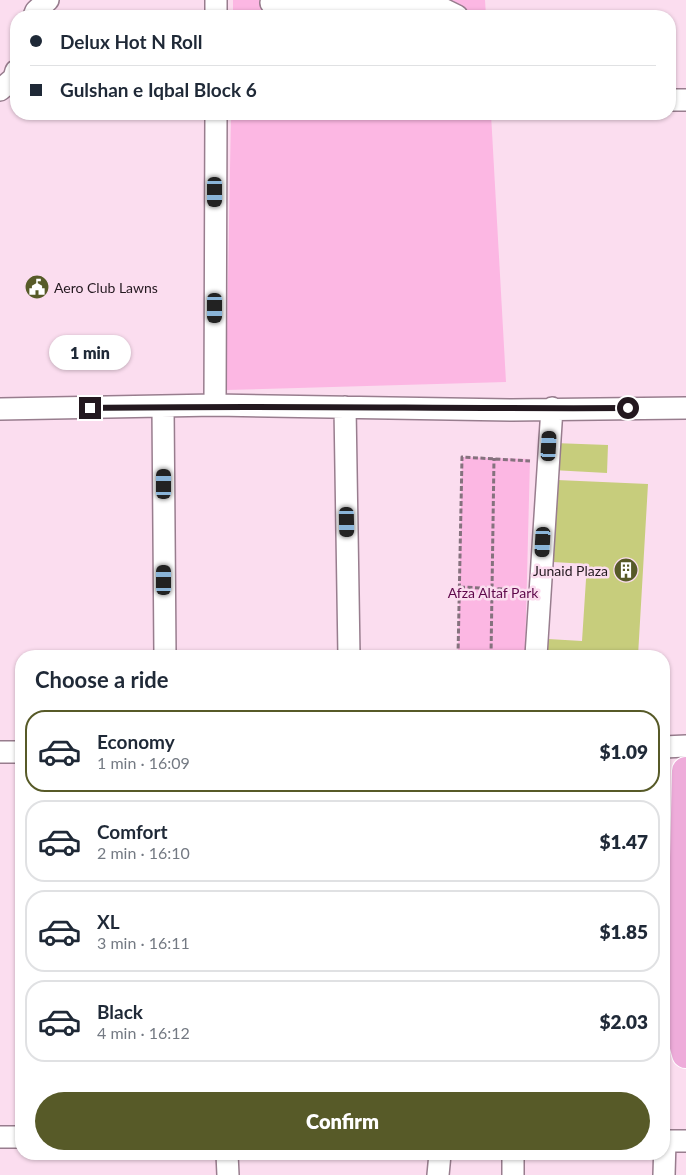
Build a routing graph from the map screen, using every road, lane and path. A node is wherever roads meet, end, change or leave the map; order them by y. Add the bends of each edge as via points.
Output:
1 (48, 0) edge
2 (271, 3) dead end
3 (37, 10) edge
4 (445, 10) edge
5 (10, 81) edge
6 (0, 90) edge
7 (216, 120) edge
8 (215, 406) junction
9 (163, 407) junction
10 (345, 407) junction
11 (552, 408) junction
12 (686, 408) edge
13 (0, 409) edge
14 (494, 458) dead end
15 (529, 468) dead end
16 (460, 587) dead end
17 (527, 590) dead end
18 (165, 650) edge
19 (349, 650) edge
20 (458, 650) edge
21 (491, 650) edge
22 (536, 650) edge
23 (686, 746) edge
24 (670, 747) edge
25 (0, 752) edge
26 (15, 752) edge
27 (686, 771) edge
28 (686, 1054) edge
29 (0, 1137) edge
30 (15, 1137) edge
31 (227, 1160) edge
32 (439, 1160) edge
33 (512, 1160) edge
34 (668, 1160) edge
35 (228, 1175) edge
36 (438, 1175) edge
37 (513, 1175) edge
38 (664, 1175) edge

1 - 3 street
2 - 4 street
5 - 6 street
7 - 8 street
8 - 9 street
8 - 10 street
9 - 13 street
9 - 18 street
10 - 11 street
10 - 19 street
11 - 12 street
11 - 22 street
14 - 21 path
15 - 20 path via 530,459 462,457
16 - 17 path
23 - 24 street
25 - 26 street
27 - 28 main road via 680,1032
29 - 30 street
31 - 35 street
32 - 36 street
33 - 37 street
34 - 38 street

